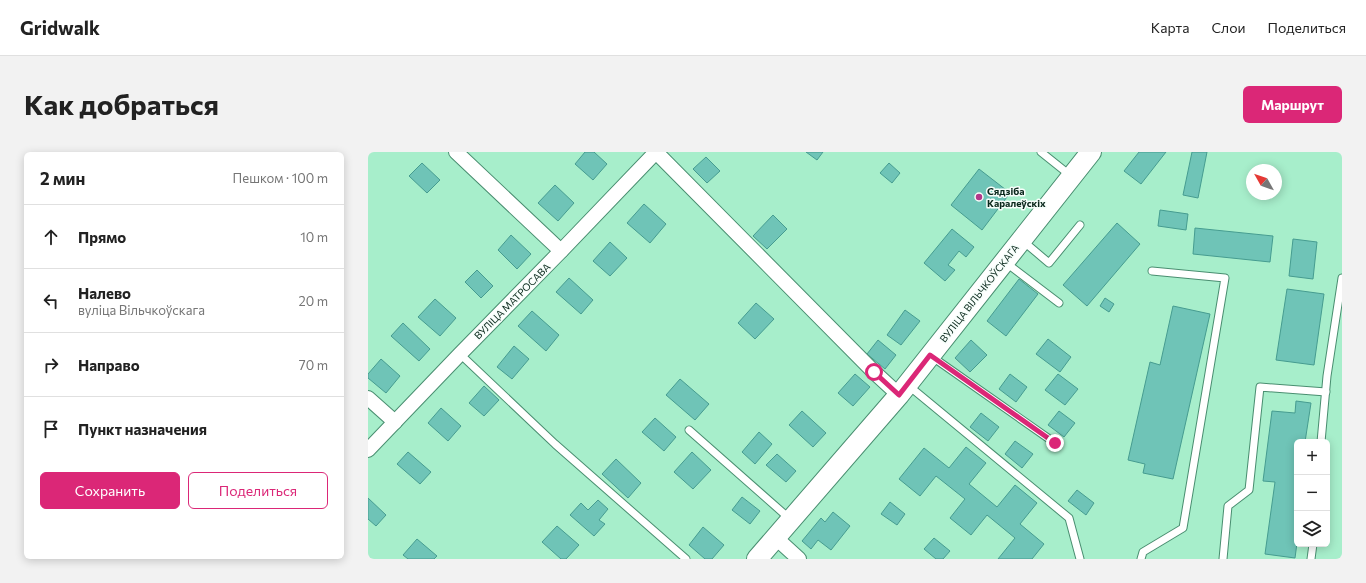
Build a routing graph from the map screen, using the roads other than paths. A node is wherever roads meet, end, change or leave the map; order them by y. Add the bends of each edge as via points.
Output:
1 (456, 152) edge
2 (656, 152) edge
3 (1041, 152) edge
4 (1091, 152) edge
5 (1072, 176) junction
6 (1080, 225) dead end
7 (1022, 240) junction
8 (561, 251) junction
9 (1004, 261) junction
10 (1152, 271) dead end
11 (1342, 278) edge
12 (1059, 303) dead end
13 (460, 354) junction
14 (930, 355) junction
15 (903, 389) junction
16 (1326, 392) junction
17 (368, 398) edge
18 (395, 422) junction
19 (689, 430) dead end
20 (1322, 439) edge
21 (1055, 443) dead end
22 (368, 450) edge
23 (792, 520) junction
24 (776, 538) junction
25 (1313, 547) edge
26 (686, 559) edge
27 (757, 559) edge
28 (799, 559) edge
29 (1080, 559) edge
30 (1141, 559) edge
31 (1223, 559) edge
32 (1311, 559) edge

1 - 8 street
2 - 8 street, ВУЛІЦА МАТРОСАВА
2 - 15 street via 874,372
3 - 5 lane
4 - 5 main road, ВУЛІЦА ВІЛЬЧКОЎСКАГА
5 - 7 main road, ВУЛІЦА ВІЛЬЧКОЎСКАГА
6 - 7 lane via 1048,263
7 - 9 main road, ВУЛІЦА ВІЛЬЧКОЎСКАГА
8 - 13 street, ВУЛІЦА МАТРОСАВА
9 - 12 lane
9 - 14 main road, ВУЛІЦА ВІЛЬЧКОЎСКАГА
10 - 30 lane via 1225,278 1183,528 1143,552
11 - 16 lane
13 - 18 street, ВУЛІЦА МАТРОСАВА
13 - 26 lane via 555,444
14 - 15 main road, ВУЛІЦА ВІЛЬЧКОЎСКАГА
14 - 21 lane
15 - 23 main road, ВУЛІЦА ВІЛЬЧКОЎСКАГА
15 - 29 lane via 1069,518
16 - 20 lane
16 - 31 lane via 1260,387 1249,490 1228,506
17 - 18 street
18 - 22 street, ВУЛІЦА МАТРОСАВА
19 - 23 lane
23 - 24 main road, ВУЛІЦА ВІЛЬЧКОЎСКАГА
24 - 27 main road, ВУЛІЦА ВІЛЬЧКОЎСКАГА
24 - 28 street
25 - 32 lane

